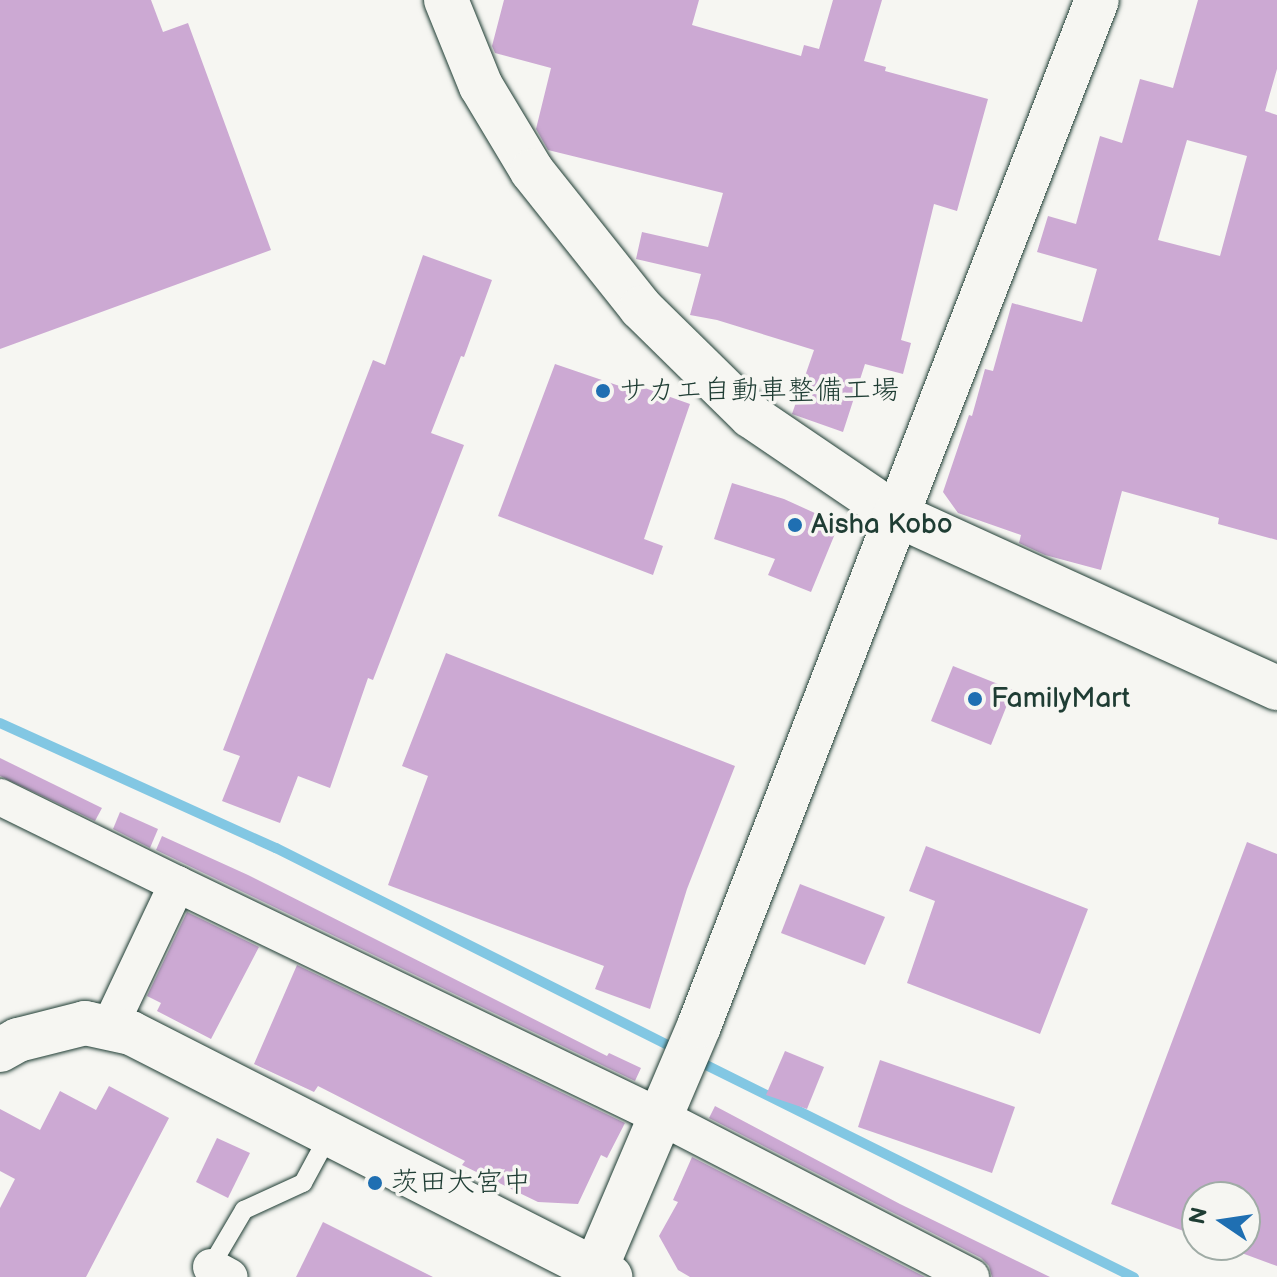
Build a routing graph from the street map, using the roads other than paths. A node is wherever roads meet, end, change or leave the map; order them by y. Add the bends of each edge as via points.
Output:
1 (446, 0) edge
2 (1097, 0) edge
3 (895, 514) junction
4 (1277, 688) edge
5 (0, 797) edge
6 (177, 884) junction
7 (110, 1026) junction
8 (0, 1050) edge
9 (669, 1098) junction
10 (329, 1135) junction
11 (215, 1274) edge
12 (599, 1274) edge
13 (971, 1277) edge

1 - 3 street via 481,86 532,171 641,308 751,416
2 - 3 street
3 - 4 street
3 - 9 street
5 - 6 street
6 - 7 street
6 - 9 street
7 - 8 street via 85,1023 18,1040
7 - 10 street
9 - 12 street
9 - 13 street
10 - 11 lane via 303,1183 244,1210
10 - 12 street

